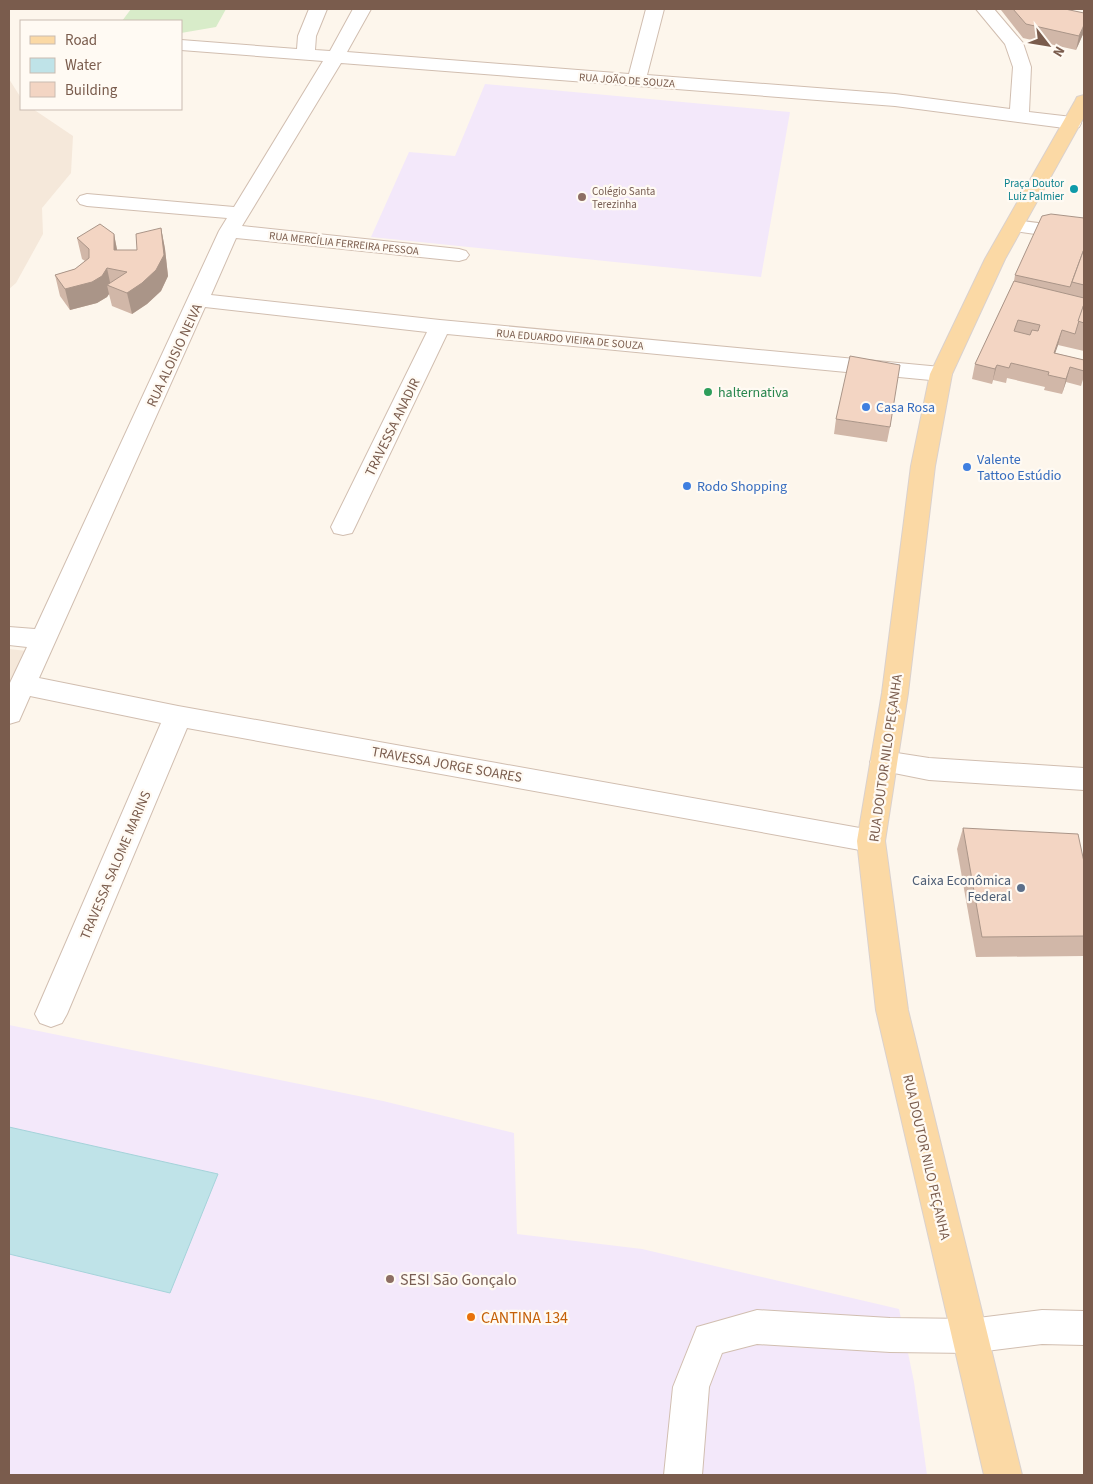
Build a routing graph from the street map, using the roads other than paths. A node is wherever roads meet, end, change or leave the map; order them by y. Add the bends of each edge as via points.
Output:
1 (318, 9) edge
2 (362, 9) edge
3 (656, 9) edge
4 (985, 9) edge
5 (182, 44) edge
6 (306, 55) junction
7 (335, 57) junction
8 (637, 80) junction
9 (1084, 100) edge
10 (1019, 114) junction
11 (1072, 123) junction
12 (87, 200) dead end
13 (234, 222) junction
14 (1015, 226) junction
15 (1084, 235) edge
16 (459, 255) dead end
17 (199, 300) junction
18 (440, 327) junction
19 (941, 374) junction
20 (343, 527) dead end
21 (9, 636) edge
22 (44, 639) junction
23 (23, 686) junction
24 (9, 714) edge
25 (178, 716) junction
26 (884, 762) junction
27 (1084, 780) edge
28 (871, 841) junction
29 (51, 1014) dead end
30 (1084, 1328) edge
31 (970, 1336) junction
32 (683, 1475) edge
33 (1003, 1475) edge

1 - 6 street via 307,36
2 - 7 street, RUA ALOISIO NEIVA
3 - 8 street
4 - 10 street via 1014,43 1022,67
5 - 6 street, RUA JOÃO DE SOUZA
6 - 7 street, RUA JOÃO DE SOUZA
7 - 8 street, RUA JOÃO DE SOUZA
7 - 13 street, RUA ALOISIO NEIVA
8 - 10 street, RUA JOÃO DE SOUZA via 894,100
9 - 11 main road, RUA DOUTOR NILO PEÇANHA
10 - 11 street, RUA JOÃO DE SOUZA
11 - 14 main road, RUA DOUTOR NILO PEÇANHA
12 - 13 street, RUA MERCÍLIA FERREIRA PESSOA
13 - 16 street, RUA MERCÍLIA FERREIRA PESSOA
13 - 17 street, RUA ALOISIO NEIVA
14 - 15 street
14 - 19 main road, RUA DOUTOR NILO PEÇANHA via 995,259
17 - 18 street, RUA EDUARDO VIEIRA DE SOUZA
17 - 22 street, RUA ALOISIO NEIVA
18 - 19 street, RUA EDUARDO VIEIRA DE SOUZA
18 - 20 street, TRAVESSA ANADIR
19 - 26 main road, RUA DOUTOR NILO PEÇANHA via 923,466
21 - 22 street
22 - 23 street, RUA ALOISIO NEIVA
23 - 24 street, RUA ALOISIO NEIVA
23 - 25 street, TRAVESSA JORGE SOARES
25 - 28 street, TRAVESSA JORGE SOARES
25 - 29 street, TRAVESSA SALOME MARINS
26 - 27 street via 929,769
26 - 28 main road, RUA DOUTOR NILO PEÇANHA
28 - 31 main road, RUA DOUTOR NILO PEÇANHA via 892,1010
30 - 31 street via 1042,1327
31 - 32 street via 756,1327 710,1338 691,1387
31 - 33 main road, RUA DOUTOR NILO PEÇANHA

